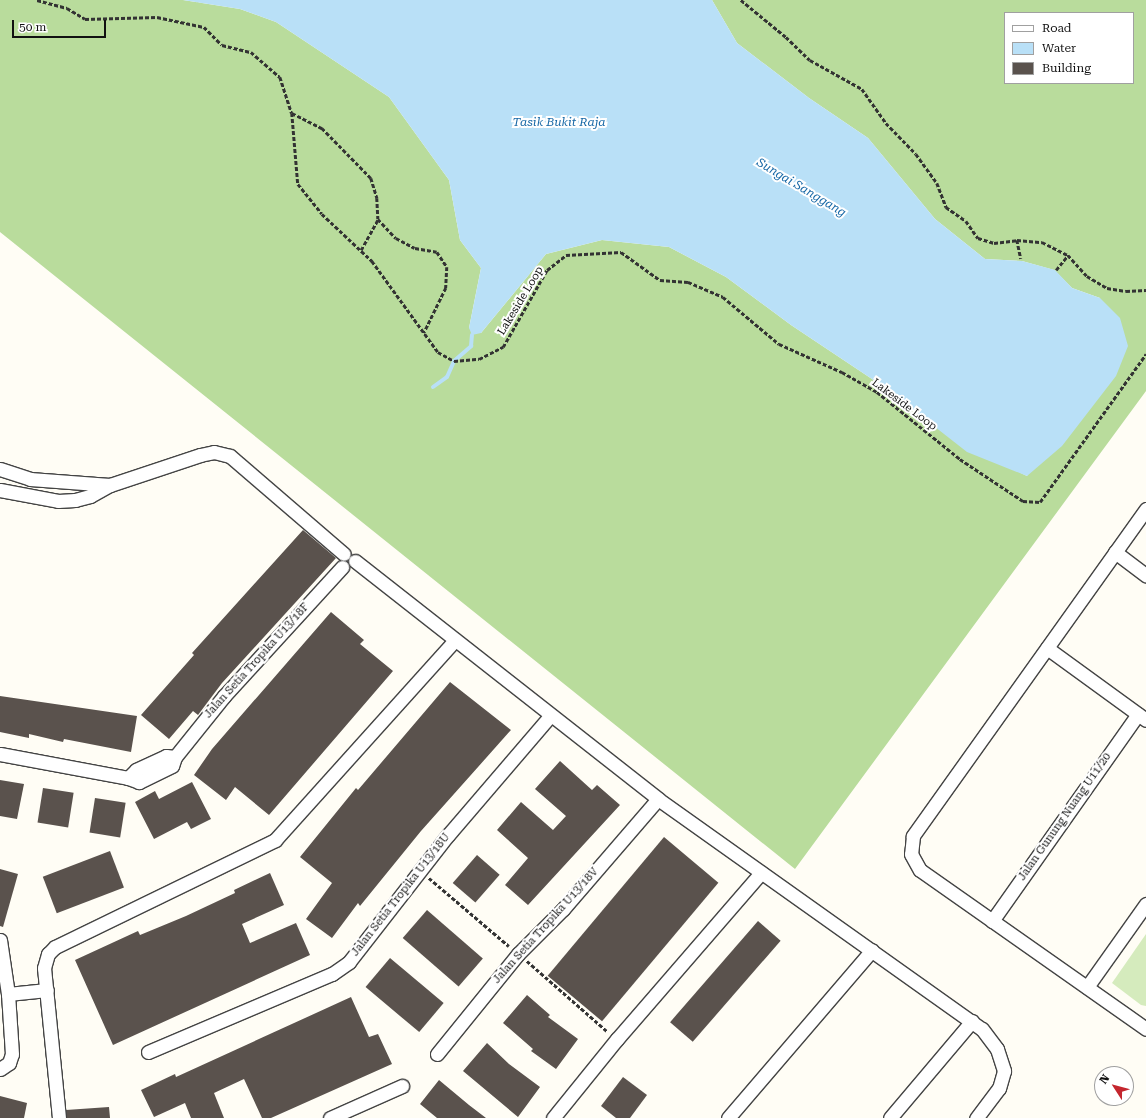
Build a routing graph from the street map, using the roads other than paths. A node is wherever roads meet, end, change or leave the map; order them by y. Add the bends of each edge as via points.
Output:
1 (0, 469) edge
2 (110, 485) junction
3 (0, 490) edge
4 (1146, 509) edge
5 (1115, 552) junction
6 (347, 561) junction
7 (1146, 574) edge
8 (454, 641) junction
9 (1047, 648) junction
10 (550, 716) junction
11 (1142, 717) edge
12 (0, 754) edge
13 (658, 799) junction
14 (761, 873) junction
15 (1146, 904) edge
16 (992, 921) junction
17 (0, 940) edge
18 (872, 950) junction
19 (1087, 987) junction
20 (47, 990) junction
21 (8, 994) junction
22 (972, 1021) junction
23 (1146, 1029) edge
24 (148, 1052) dead end
25 (437, 1054) dead end
26 (0, 1069) edge
27 (402, 1086) dead end
28 (59, 1118) edge
29 (330, 1118) edge
30 (553, 1118) edge
31 (728, 1118) edge
32 (890, 1118) edge
33 (976, 1118) edge

1 - 2 street via 30,479
2 - 3 street via 90,496 75,500 58,500
2 - 6 street via 200,455 214,452 230,456
4 - 5 street
5 - 7 street
5 - 9 street
6 - 8 street
6 - 12 street, Jalan Setia Tropika U13/18F via 224,696 175,757 166,756 136,770 128,778
8 - 10 street
8 - 20 street via 275,840 55,947 48,954 44,968
9 - 11 street
9 - 16 street via 913,836 911,854 920,870
10 - 13 street
10 - 24 street, Jalan Setia Tropika U13/18U via 420,870 349,962 332,974
11 - 16 street, Jalan Gunung Nuang U11/20
13 - 14 street
13 - 25 street, Jalan Setia Tropika U13/18V via 563,909 518,954
14 - 18 street
14 - 30 street
15 - 19 street
16 - 19 street
17 - 21 street
18 - 22 street
18 - 31 street
19 - 23 street
20 - 21 street
20 - 28 street
21 - 26 street via 12,1054 9,1062
22 - 32 street
22 - 33 street via 998,1049 1004,1071 999,1088
27 - 29 street

